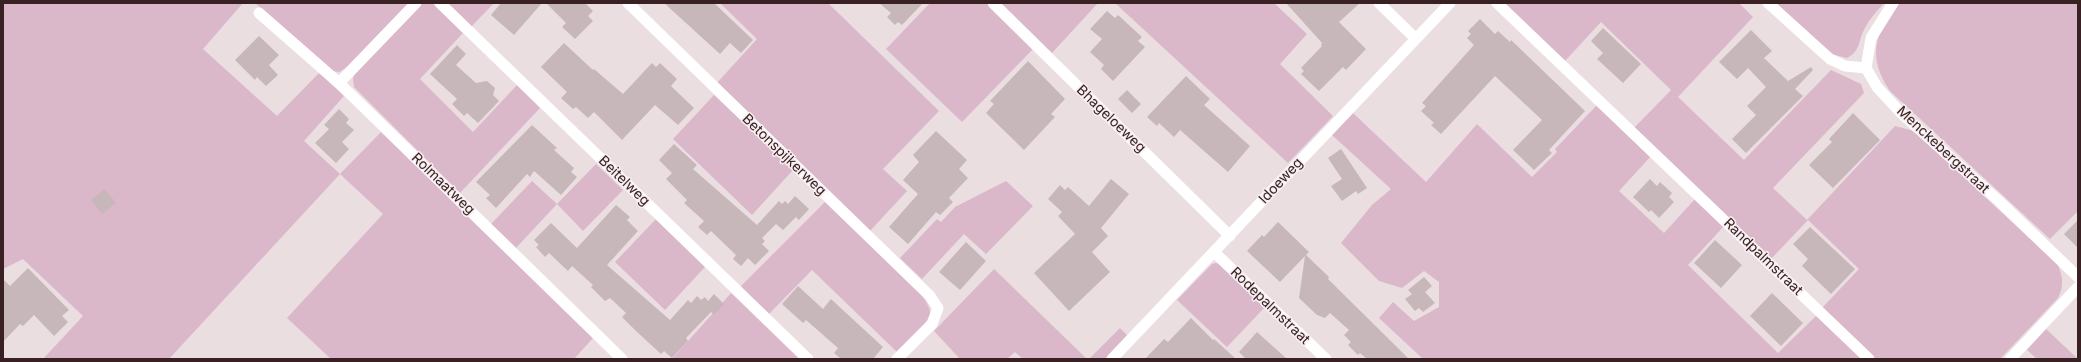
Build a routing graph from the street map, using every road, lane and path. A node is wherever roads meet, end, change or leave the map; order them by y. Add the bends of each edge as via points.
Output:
1 (416, 3) edge
2 (440, 3) edge
3 (628, 3) edge
4 (993, 3) edge
5 (1379, 3) edge
6 (1450, 3) edge
7 (1497, 3) edge
8 (1768, 3) edge
9 (1892, 3) edge
10 (259, 13) dead end
11 (1415, 38) junction
12 (1866, 68) junction
13 (339, 83) junction
14 (1230, 236) junction
15 (1214, 252) junction
16 (2078, 277) edge
17 (2078, 287) edge
18 (622, 359) edge
19 (808, 359) edge
20 (898, 359) edge
21 (1112, 359) edge
22 (1326, 359) edge
23 (1869, 359) edge
24 (2010, 359) edge

1 - 13 street
2 - 19 street, Beitelweg
3 - 20 street, Betonspijkerweg via 930,296 938,308 932,324
4 - 14 street, Bhageloeweg
5 - 11 street
6 - 11 street, Idoeweg
7 - 23 street, Randpalmstraat
8 - 12 street via 1830,59 1845,66
9 - 12 street via 1870,38
10 - 13 street, Rolmaatweg
11 - 14 street, Idoeweg
12 - 16 street, Menckebergstraat via 1877,87 1902,114 2021,221
13 - 18 street, Rolmaatweg
14 - 15 street, Idoeweg
15 - 21 street, Idoeweg
15 - 22 street, Rodepalmstraat
17 - 24 street

